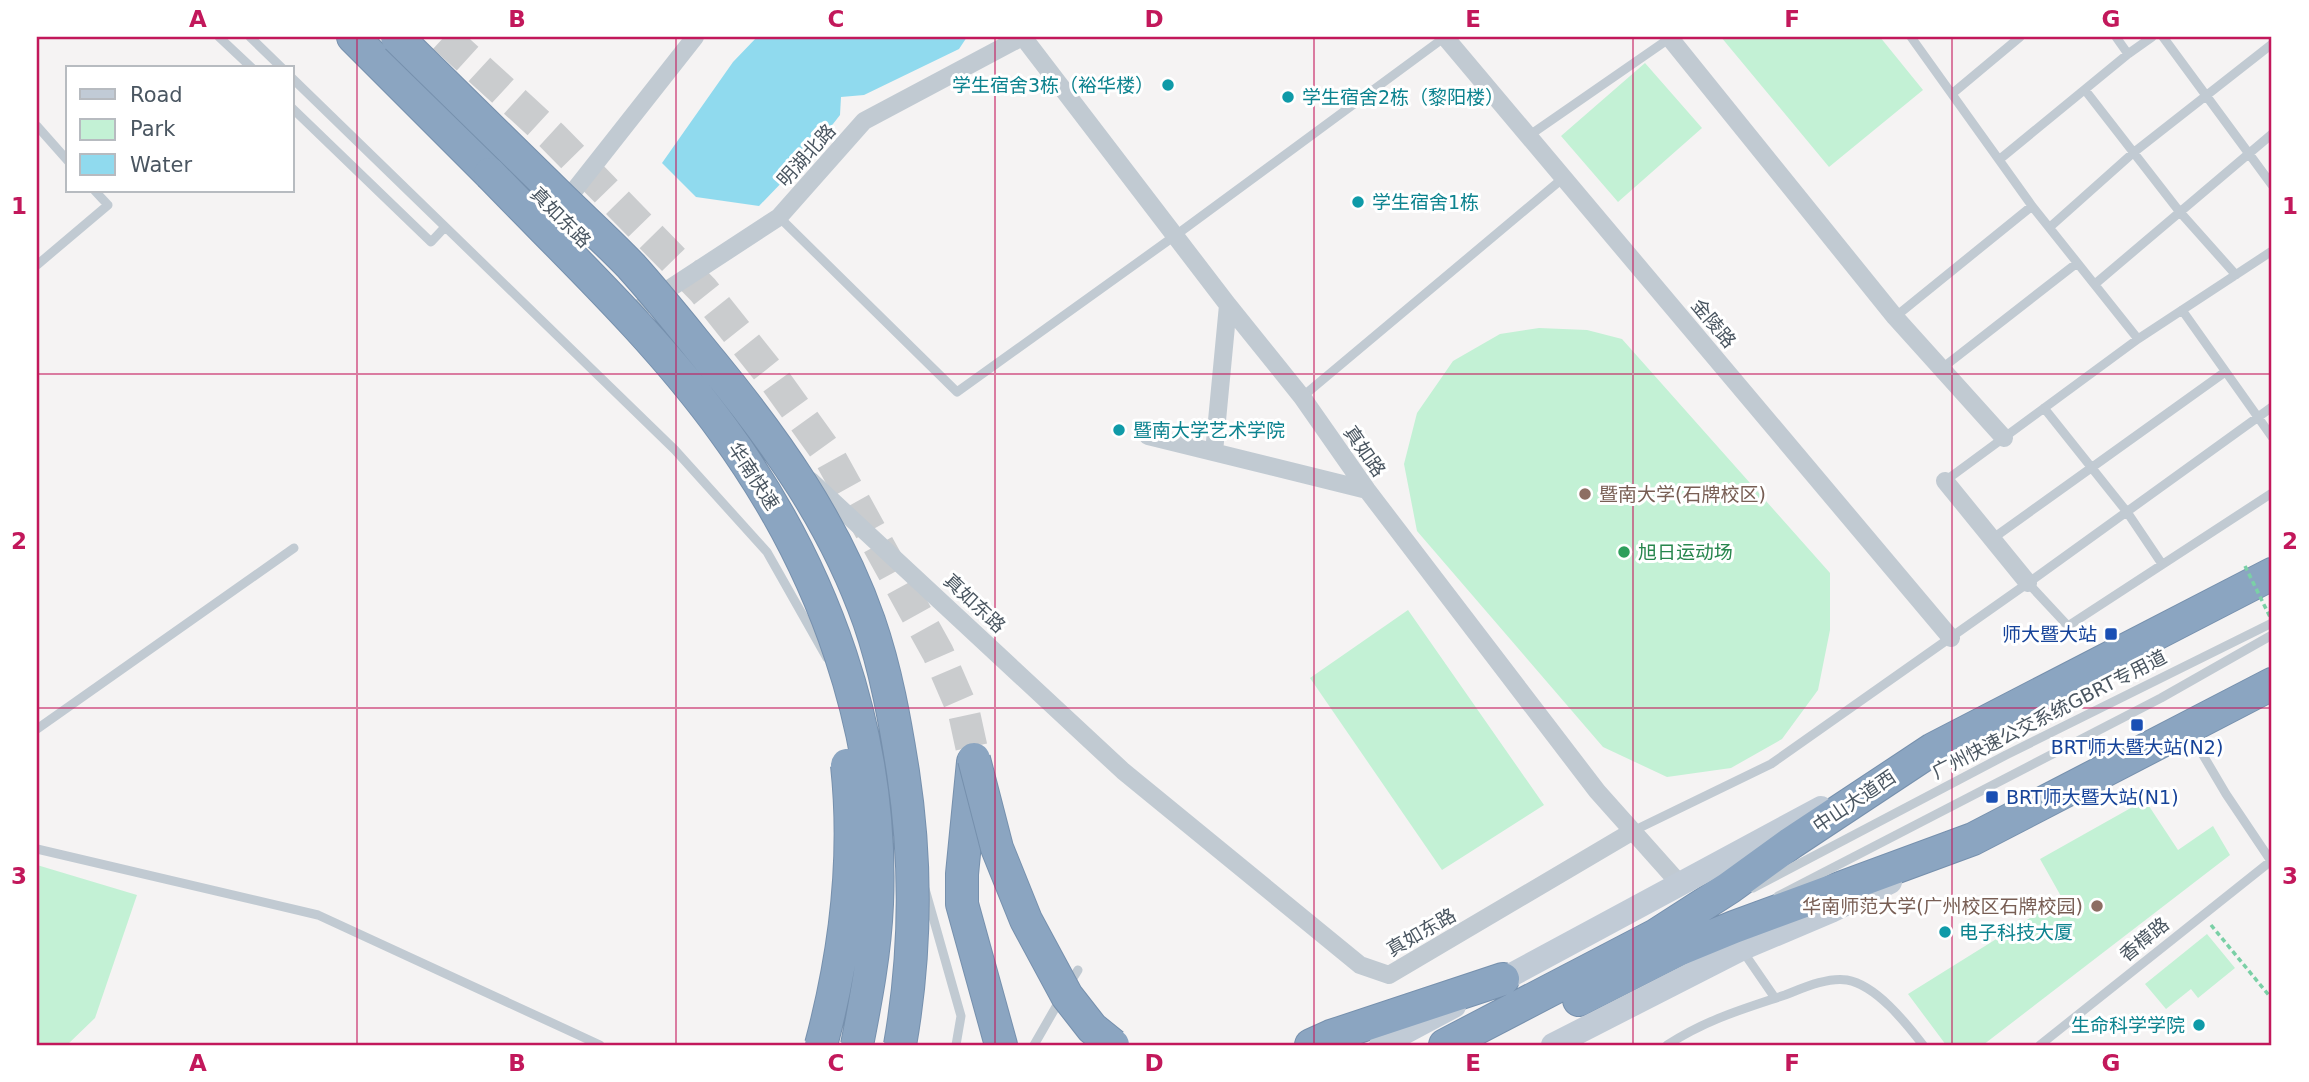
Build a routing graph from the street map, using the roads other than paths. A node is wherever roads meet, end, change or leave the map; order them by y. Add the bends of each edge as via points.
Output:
1 (219, 37) edge
2 (250, 37) edge
3 (352, 37) edge
4 (397, 37) edge
5 (695, 37) edge
6 (1023, 37) edge
7 (1445, 37) edge
8 (1670, 37) edge
9 (1911, 37) edge
10 (2020, 37) edge
11 (2116, 37) edge
12 (2152, 37) edge
13 (2163, 37) edge
14 (2272, 44) edge
15 (2128, 54) junction
16 (249, 66) edge
17 (280, 66) edge
18 (294, 80) edge
19 (2085, 90) junction
20 (1953, 93) junction
21 (2206, 97) junction
22 (294, 110) edge
23 (37, 126) edge
24 (2272, 134) edge
25 (1527, 137) junction
26 (2133, 153) junction
27 (2249, 153) junction
28 (66, 159) edge
29 (2000, 159) junction
30 (1562, 179) junction
31 (2272, 186) edge
32 (96, 192) edge
33 (2032, 206) junction
34 (2179, 211) junction
35 (779, 217) junction
36 (444, 226) junction
37 (2050, 227) junction
38 (544, 230) junction
39 (1176, 235) junction
40 (2272, 251) edge
41 (2077, 263) junction
42 (37, 265) edge
43 (2236, 275) junction
44 (2095, 284) junction
45 (1228, 305) junction
46 (2182, 310) junction
47 (629, 315) junction
48 (1895, 317) junction
49 (2138, 339) junction
50 (1941, 369) junction
51 (2225, 372) junction
52 (1302, 397) junction
53 (2272, 407) edge
54 (2044, 408) junction
55 (2257, 418) junction
56 (1148, 436) dead end
57 (2272, 437) edge
58 (2004, 438) junction
59 (1214, 452) junction
60 (2092, 468) junction
61 (1945, 481) joint
62 (1367, 490) junction
63 (2272, 493) edge
64 (2127, 512) junction
65 (1992, 540) junction
66 (294, 548) dead end
67 (2162, 564) junction
68 (2258, 570) edge
69 (2028, 583) junction
70 (827, 615) junction
71 (2272, 622) edge
72 (2272, 635) edge
73 (1951, 638) junction
74 (828, 661) dead end
75 (835, 674) dead end
76 (2272, 684) edge
77 (2187, 727) junction
78 (37, 729) edge
79 (1933, 749) junction
80 (891, 785) dead end
81 (895, 798) dead end
82 (1633, 831) junction
83 (1973, 839) junction
84 (37, 849) edge
85 (2271, 861) edge
86 (1679, 883) junction
87 (1742, 893) dead end
88 (1732, 898) dead end
89 (1774, 898) dead end
90 (1762, 905) dead end
91 (1667, 943) junction
92 (1741, 949) junction
93 (1078, 971) dead end
94 (1503, 979) junction
95 (1775, 998) junction
96 (1321, 1041) edge
97 (600, 1045) edge
98 (821, 1045) edge
99 (857, 1045) edge
100 (900, 1045) edge
101 (956, 1045) edge
102 (1001, 1045) edge
103 (1034, 1045) edge
104 (1113, 1045) edge
105 (1381, 1045) edge
106 (1445, 1045) edge
107 (1490, 1045) edge
108 (1553, 1045) edge
109 (1667, 1045) edge
110 (1923, 1045) edge
111 (2040, 1045) edge

1 - 16 lane
2 - 17 lane
3 - 38 street, 真如东路
3 - 70 highway, 华南快速, bridge via 675,369 766,491
4 - 100 highway, 华南快速, bridge via 631,267 767,431 833,540 877,647 904,782 914,880 909,988
5 - 38 street
6 - 35 street, 明湖北路 via 864,121
6 - 39 street, 真如路
7 - 25 street, 金陵路
7 - 39 lane
8 - 25 lane
8 - 48 street
9 - 20 lane
10 - 20 lane
11 - 15 lane
12 - 15 lane
13 - 21 lane
14 - 21 lane
15 - 19 lane
18 - 36 lane
19 - 26 lane
19 - 29 lane
20 - 29 lane
21 - 26 lane
21 - 27 lane
22 - 36 lane via 431,242
23 - 28 lane
24 - 27 lane
25 - 30 street, 金陵路
26 - 34 lane
26 - 37 lane
27 - 31 lane
27 - 34 lane
29 - 33 lane
30 - 52 lane
30 - 73 street, 金陵路
32 - 42 lane via 108,205
33 - 37 lane
33 - 48 lane
34 - 43 lane
34 - 44 lane
35 - 39 lane via 957,392
35 - 47 street, 明湖北路
36 - 74 lane via 675,450 767,552
37 - 41 lane
38 - 47 street, 真如东路
39 - 45 street, 真如路
40 - 43 lane
41 - 44 lane
41 - 50 lane
43 - 46 lane
44 - 49 lane
45 - 52 street, 真如路
45 - 59 street
46 - 49 lane
46 - 51 lane
47 - 82 street, 真如东路 via 1123,771 1360,965 1389,975
48 - 50 street
49 - 54 lane
50 - 58 street
51 - 55 lane
51 - 60 lane
52 - 62 street, 真如路
53 - 55 lane
54 - 58 lane
54 - 60 lane
55 - 57 lane
55 - 64 lane
56 - 59 street
58 - 61 lane
59 - 62 street
60 - 64 lane
60 - 65 lane
61 - 65 street
62 - 82 street, 真如路 via 1597,791
63 - 67 lane
64 - 67 lane
64 - 69 lane
65 - 69 street
66 - 78 lane
67 - 69 lane via 2068,626
68 - 79 highway, 中山大道西
69 - 73 lane
70 - 98 highway, bridge via 851,821 844,929
70 - 99 highway, 华南快速, bridge via 859,723 876,852 877,904
71 - 87 lane, 广州快速公交系统GBRT专用道
72 - 89 lane, 广州快速公交系统GBRT专用道 via 2161,698
73 - 82 lane via 1771,764
75 - 80 lane via 883,759
76 - 77 highway, 中山大道西
77 - 83 highway, 中山大道西
77 - 85 lane
79 - 86 main road
79 - 91 highway, 中山大道西 via 1729,888
81 - 101 lane via 961,1016
82 - 86 street, 真如路
83 - 91 highway, 中山大道西
83 - 92 main road via 1861,897
84 - 97 lane via 318,915
85 - 111 lane, 香樟路
86 - 94 main road
88 - 91 lane
90 - 91 lane
91 - 106 highway, 中山大道西
91 - 107 highway, 中山大道西
92 - 95 lane
92 - 108 main road
93 - 103 lane
94 - 96 highway
94 - 105 main road
95 - 109 lane via 1727,1013
95 - 110 lane via 1821,982 1847,980 1873,993
102 - 104 highway, bridge via 962,904 974,759 997,848 1026,920 1067,996 1092,1028

